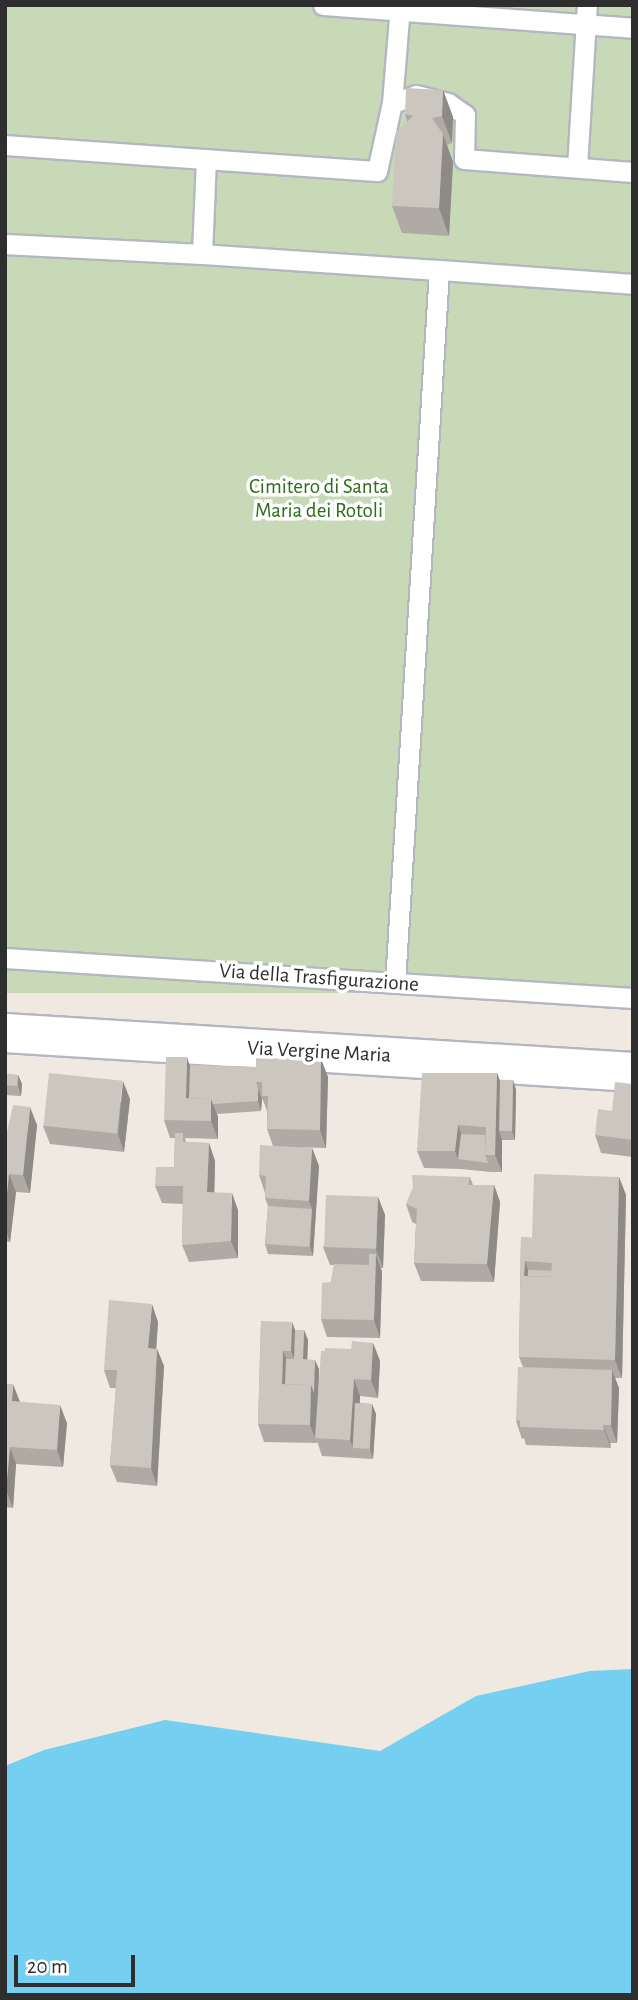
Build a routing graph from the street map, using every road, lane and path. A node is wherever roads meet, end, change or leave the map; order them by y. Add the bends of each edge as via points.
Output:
1 (323, 5) edge
2 (400, 8) edge
3 (587, 15) edge
4 (633, 28) edge
5 (392, 103) junction
6 (5, 145) edge
7 (206, 159) junction
8 (578, 167) junction
9 (633, 172) edge
10 (5, 244) edge
11 (202, 254) junction
12 (439, 270) junction
13 (633, 284) edge
14 (5, 958) edge
15 (395, 983) junction
16 (633, 998) edge
17 (5, 1034) edge
18 (633, 1072) edge

1 - 2 lane
2 - 3 lane
2 - 5 lane
3 - 4 lane
3 - 8 lane
5 - 7 lane via 377,171
5 - 8 lane via 416,95 448,103 465,115 464,159
6 - 7 lane
7 - 11 lane
8 - 9 lane
10 - 11 lane
11 - 12 lane
12 - 13 lane
12 - 15 lane
14 - 15 lane, Via della Trasfigurazione
15 - 16 lane, Via della Trasfigurazione
17 - 18 main road, Via Vergine Maria

